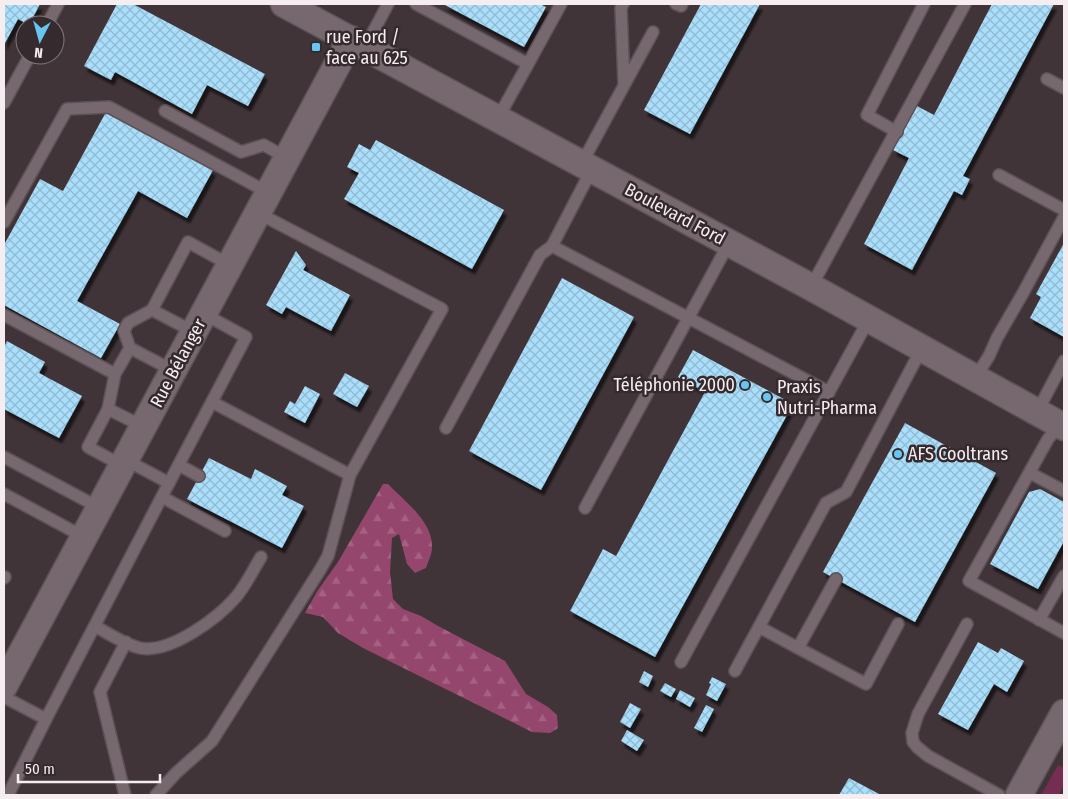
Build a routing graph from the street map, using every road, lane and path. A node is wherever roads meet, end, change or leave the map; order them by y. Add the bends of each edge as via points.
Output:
1 (284, 4) edge
2 (388, 4) edge
3 (416, 4) edge
4 (560, 4) edge
5 (623, 4) edge
6 (676, 4) edge
7 (682, 4) edge
8 (924, 4) edge
9 (965, 4) edge
10 (653, 32) dead end
11 (358, 43) junction
12 (528, 64) junction
13 (25, 65) edge
14 (1047, 79) dead end
15 (624, 85) junction
16 (1064, 88) edge
17 (4, 103) edge
18 (165, 111) dead end
19 (498, 118) junction
20 (897, 132) junction
21 (287, 158) junction
22 (587, 166) junction
23 (999, 175) dead end
24 (263, 203) junction
25 (1064, 210) edge
26 (1064, 217) edge
27 (4, 222) edge
28 (729, 243) junction
29 (552, 246) junction
30 (230, 265) junction
31 (811, 287) junction
32 (152, 310) junction
33 (4, 314) edge
34 (688, 317) junction
35 (869, 319) junction
36 (199, 323) junction
37 (130, 348) junction
38 (922, 348) junction
39 (1064, 361) edge
40 (174, 371) junction
41 (115, 374) junction
42 (975, 378) junction
43 (829, 392) junction
44 (212, 402) junction
45 (108, 409) junction
46 (1037, 412) junction
47 (1063, 424) edge
48 (144, 427) junction
49 (446, 428) dead end
50 (4, 457) edge
51 (124, 463) junction
52 (179, 465) junction
53 (1030, 473) junction
54 (350, 475) junction
55 (199, 476) dead end
56 (169, 483) junction
57 (1064, 491) edge
58 (4, 494) edge
59 (162, 497) junction
60 (100, 508) junction
61 (585, 508) dead end
62 (225, 530) dead end
63 (84, 537) junction
64 (261, 558) dead end
65 (1064, 576) edge
66 (836, 579) dead end
67 (1040, 620) junction
68 (898, 624) dead end
69 (967, 624) dead end
70 (94, 626) junction
71 (759, 627) junction
72 (1064, 633) edge
73 (126, 642) junction
74 (798, 648) junction
75 (682, 662) dead end
76 (735, 671) dead end
77 (4, 686) edge
78 (4, 696) edge
79 (1064, 713) edge
80 (46, 719) junction
81 (8, 795) edge
82 (125, 795) edge
83 (156, 795) edge
84 (998, 795) edge
85 (1018, 795) edge

1 - 11 street, Boulevard Ford
2 - 11 lane
3 - 12 lane
4 - 12 lane
5 - 15 lane
6 - 7 lane
8 - 20 lane via 867,115
9 - 20 lane
10 - 15 lane
11 - 19 street, Boulevard Ford
11 - 21 street, Rue Bélanger
12 - 19 lane
13 - 17 lane
14 - 16 lane
15 - 22 lane
18 - 21 lane via 241,152 264,145
19 - 22 street, Boulevard Ford
20 - 31 lane
21 - 24 street, Rue Bélanger
22 - 28 street, Boulevard Ford
22 - 29 lane
23 - 25 lane
24 - 27 lane via 109,107 67,109
24 - 30 street, Rue Bélanger
24 - 54 lane via 442,309
26 - 42 lane
28 - 31 street, Boulevard Ford
28 - 34 lane
29 - 34 lane
29 - 49 lane via 540,255
30 - 32 lane via 188,242
30 - 36 street, Rue Bélanger
31 - 35 street, Boulevard Ford
32 - 36 lane
32 - 37 lane via 128,323 124,331
33 - 41 lane
34 - 43 lane
34 - 61 lane
35 - 38 street, Boulevard Ford
35 - 43 lane
36 - 40 street, Rue Bélanger
36 - 44 lane via 246,337
37 - 40 lane
37 - 41 lane
38 - 42 street, Boulevard Ford
38 - 71 lane via 846,492 826,503
39 - 46 lane
40 - 48 street, Rue Bélanger
41 - 45 lane
42 - 46 street, Boulevard Ford
43 - 75 lane
44 - 52 lane
44 - 54 lane
45 - 48 lane
45 - 51 lane via 88,448
46 - 47 street, Boulevard Ford
47 - 53 lane via 1048,439
48 - 51 street, Rue Bélanger
50 - 60 lane
51 - 56 lane
51 - 60 street, Rue Bélanger
52 - 55 lane
52 - 56 lane
53 - 57 lane
53 - 67 lane via 968,581
54 - 83 lane via 328,556 320,570 212,741
56 - 59 lane
58 - 63 lane
59 - 62 lane
59 - 70 lane
60 - 63 street, Rue Bélanger
63 - 77 street, Rue Bélanger
64 - 73 lane via 237,596 194,631 154,648 142,648
65 - 67 lane
66 - 74 lane
67 - 72 lane
68 - 74 lane via 866,684
69 - 84 lane via 918,714 912,733 913,742 928,756
70 - 73 lane
70 - 80 lane
71 - 74 lane
71 - 76 lane
73 - 82 lane via 100,692
78 - 80 lane
79 - 85 street
80 - 81 lane

